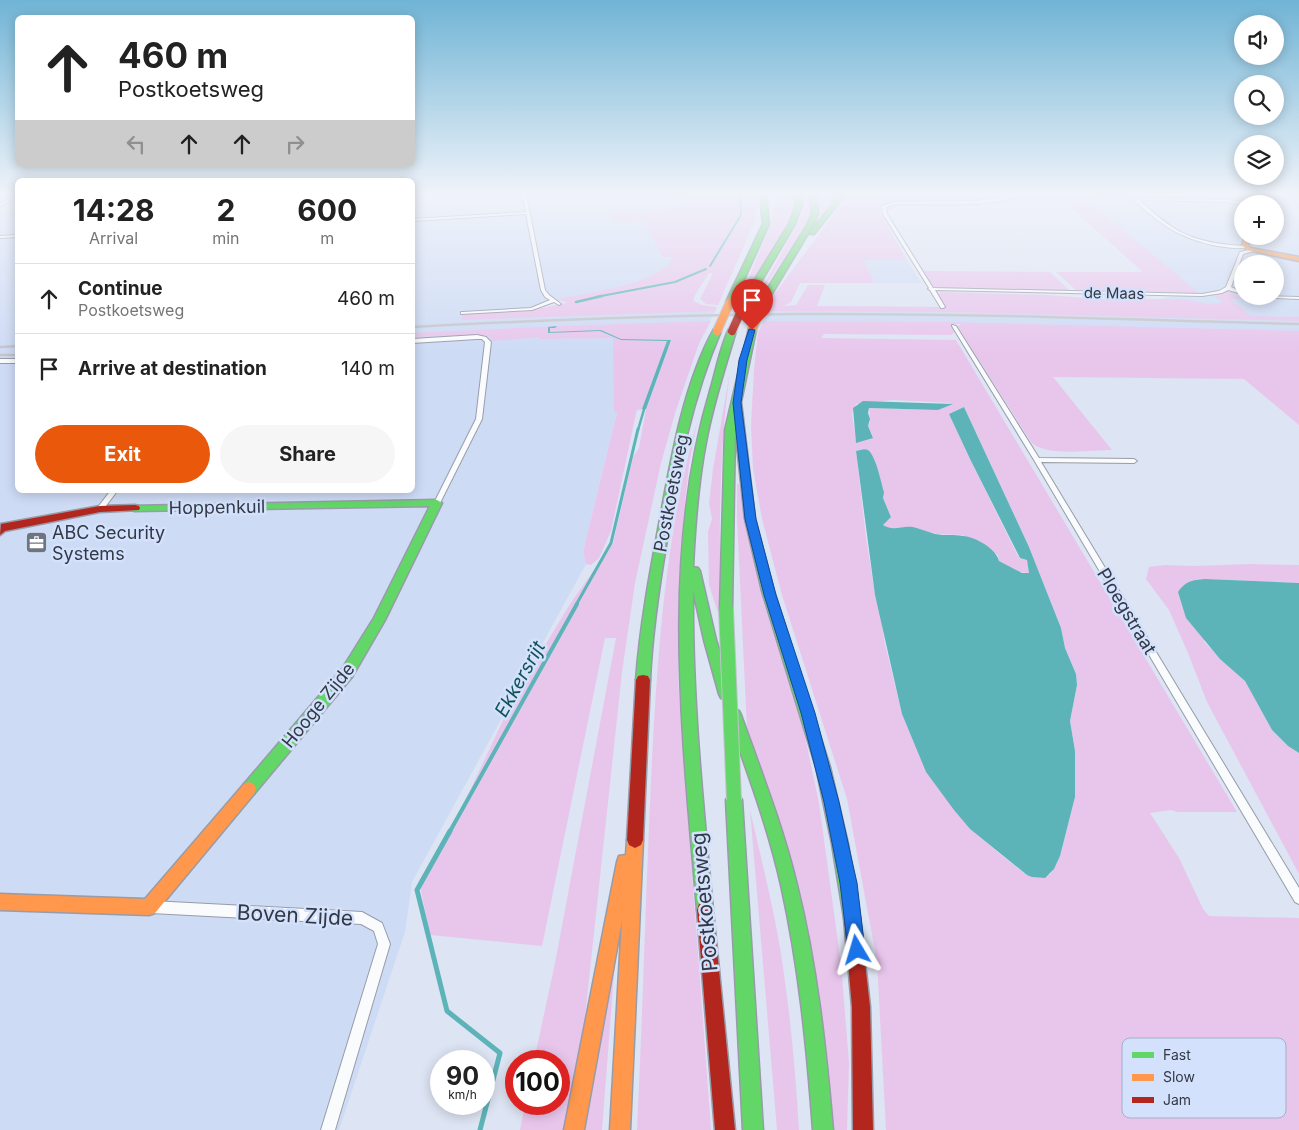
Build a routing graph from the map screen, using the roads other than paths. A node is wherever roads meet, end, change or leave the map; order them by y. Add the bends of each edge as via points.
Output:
1 (534, 247) edge
2 (756, 247) edge
3 (778, 247) edge
4 (799, 247) edge
5 (905, 247) edge
6 (1247, 247) edge
7 (1258, 247) edge
8 (1299, 259) edge
9 (1228, 288) junction
10 (930, 289) junction
11 (1234, 290) edge
12 (1284, 297) edge
13 (1299, 298) edge
14 (553, 301) junction
15 (559, 304) dead end
16 (943, 307) dead end
17 (462, 313) dead end
18 (954, 326) dead end
19 (415, 341) edge
20 (15, 361) edge
21 (0, 362) edge
22 (737, 403) junction
23 (1037, 460) junction
24 (1134, 461) dead end
25 (113, 493) edge
26 (436, 503) junction
27 (100, 510) junction
28 (0, 529) edge
29 (690, 553) junction
30 (636, 806) junction
31 (1299, 898) edge
32 (0, 902) edge
33 (149, 907) junction
34 (328, 1130) edge
35 (574, 1130) edge
36 (620, 1130) edge
37 (725, 1130) edge
38 (753, 1130) edge
39 (823, 1130) edge
40 (863, 1130) edge

1 - 14 street via 538,267 533,270 539,273 544,294
2 - 30 main road, Postkoetsweg, bridge via 704,359 666,509 643,670
3 - 29 main road, Postkoetsweg, bridge via 745,302 719,366 704,422
4 - 22 main road, Postkoetsweg, bridge via 763,302 743,360
5 - 10 street
6 - 9 street via 1241,253
7 - 8 main road
9 - 10 street, de Maas via 1220,292 1185,295
9 - 11 street
10 - 16 street
12 - 13 street
14 - 15 street
14 - 17 street via 525,309
18 - 23 street, Ploegstraat via 956,336
19 - 26 street, Hooge Zijde via 484,338 488,342 479,419
20 - 21 street
22 - 38 main road, Postkoetsweg, bridge via 730,430 726,609
22 - 40 main road via 750,519 770,595 808,713 849,883 859,967 865,1068
23 - 24 street
23 - 31 street, Ploegstraat
25 - 27 street
26 - 27 main road, Hoppenkuil
26 - 33 main road, Hooge Zijde via 379,620 347,673
27 - 28 main road, Hoppenkuil
29 - 37 main road, Postkoetsweg via 688,679
29 - 39 main road, Postkoetsweg via 721,679 756,779 794,907 817,1049
30 - 35 main road, Postkoetsweg
30 - 36 main road, Postkoetsweg
32 - 33 main road
33 - 34 street, Boven Zijde via 362,918 378,927 384,944

